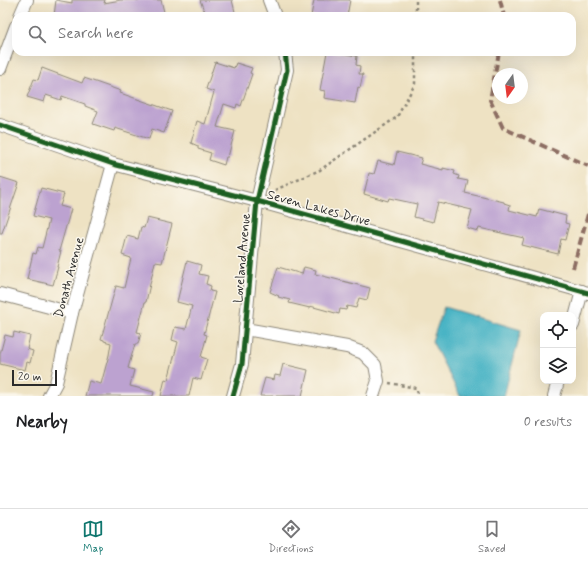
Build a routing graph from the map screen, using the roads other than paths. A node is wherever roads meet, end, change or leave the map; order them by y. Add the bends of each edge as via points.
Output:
1 (27, 0) edge
2 (269, 0) edge
3 (22, 12) edge
4 (274, 12) edge
5 (12, 37) edge
6 (285, 56) edge
7 (0, 69) edge
8 (0, 125) edge
9 (113, 164) junction
10 (257, 201) junction
11 (585, 292) edge
12 (0, 294) edge
13 (72, 313) junction
14 (576, 317) edge
15 (245, 329) junction
16 (557, 384) edge
17 (50, 396) edge
18 (234, 396) edge
19 (372, 396) edge
20 (554, 396) edge

1 - 3 street
2 - 4 street
5 - 7 street
6 - 10 street, Loveland Avenue via 287,70
8 - 9 street, Seven Lakes Drive
9 - 10 street, Seven Lakes Drive
9 - 13 street, Donath Avenue
10 - 11 street, Seven Lakes Drive
10 - 15 street, Loveland Avenue
11 - 14 street
12 - 13 street
13 - 17 street, Donath Avenue via 56,383
15 - 18 street, Loveland Avenue via 242,364
15 - 19 street via 347,347 363,353 375,365 378,381
16 - 20 street

